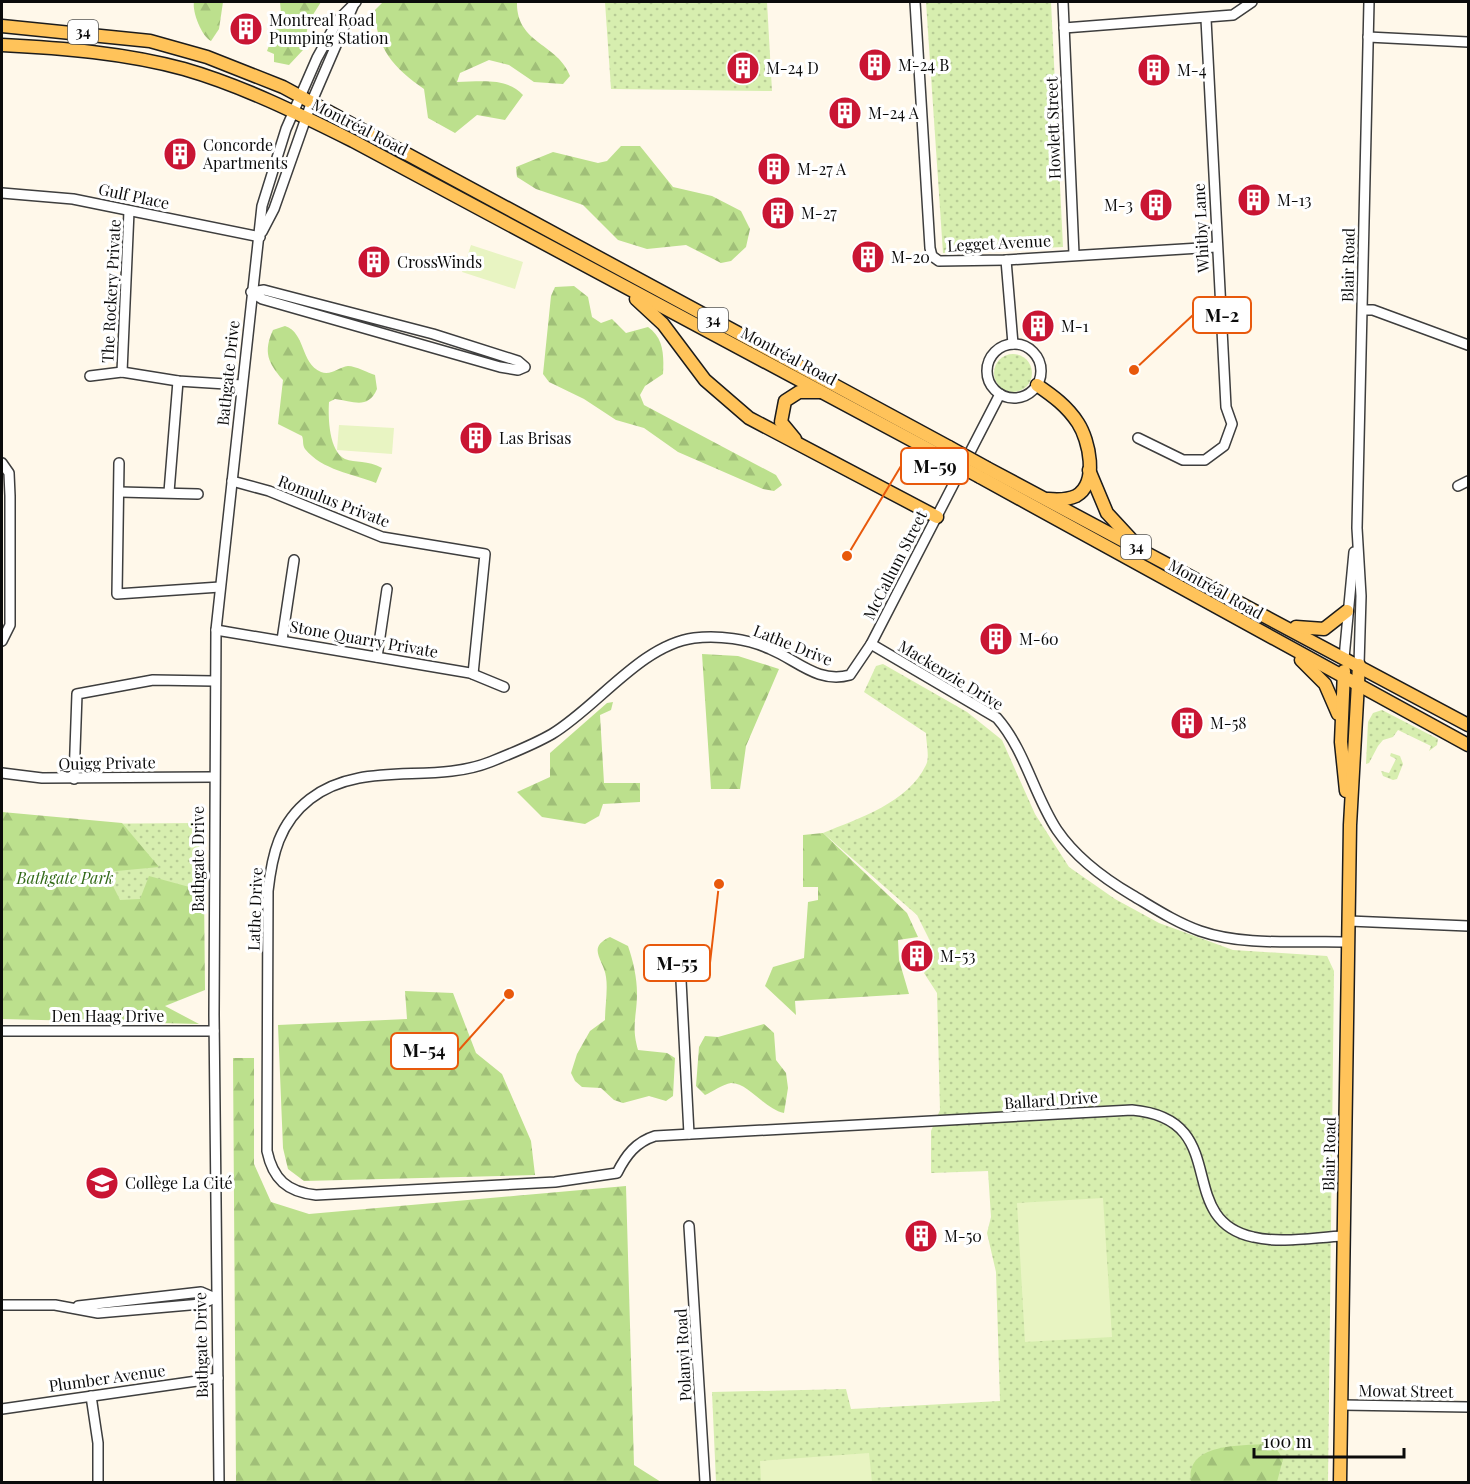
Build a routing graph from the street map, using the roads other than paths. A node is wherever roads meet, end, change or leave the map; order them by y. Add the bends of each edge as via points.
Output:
1 (915, 2) edge
2 (1063, 2) edge
3 (1252, 2) edge
4 (1369, 2) edge
5 (355, 3) edge
6 (1206, 19) junction
7 (2, 26) edge
8 (1064, 28) junction
9 (1368, 37) junction
10 (140, 39) junction
11 (1468, 42) edge
12 (2, 45) edge
13 (136, 59) junction
14 (306, 98) junction
15 (293, 112) junction
16 (305, 117) junction
17 (2, 193) edge
18 (129, 211) junction
19 (260, 237) junction
20 (1216, 247) junction
21 (1074, 254) junction
22 (1006, 260) junction
23 (620, 284) junction
24 (251, 292) junction
25 (1363, 310) junction
26 (1013, 344) junction
27 (1468, 345) edge
28 (122, 372) junction
29 (90, 376) dead end
30 (178, 381) junction
31 (242, 384) junction
32 (1037, 385) junction
33 (824, 393) junction
34 (1000, 394) junction
35 (1138, 438) dead end
36 (803, 445) junction
37 (946, 452) junction
38 (119, 463) dead end
39 (4, 464) edge
40 (1089, 470) junction
41 (983, 473) junction
42 (232, 481) junction
43 (1468, 481) edge
44 (1458, 486) dead end
45 (120, 492) junction
46 (169, 492) junction
47 (198, 494) dead end
48 (1046, 499) junction
49 (937, 518) junction
50 (1357, 528) junction
51 (1149, 554) junction
52 (294, 560) dead end
53 (220, 587) junction
54 (387, 589) dead end
55 (1347, 611) junction
56 (1285, 626) junction
57 (216, 630) junction
58 (1269, 636) junction
59 (3, 640) edge
60 (282, 640) junction
61 (871, 644) junction
62 (377, 657) junction
63 (1344, 658) junction
64 (1359, 665) junction
65 (473, 674) junction
66 (841, 677) joint
67 (1343, 677) junction
68 (214, 681) junction
69 (1357, 684) junction
70 (504, 687) dead end
71 (1468, 725) edge
72 (1341, 731) junction
73 (1468, 745) edge
74 (2, 773) edge
75 (213, 777) junction
76 (74, 779) junction
77 (1350, 825) junction
78 (1349, 921) junction
79 (1468, 926) edge
80 (1349, 942) junction
81 (696, 958) dead end
82 (2, 1030) edge
83 (214, 1031) junction
84 (689, 1134) junction
85 (689, 1226) dead end
86 (1344, 1236) junction
87 (215, 1298) junction
88 (2, 1305) edge
89 (218, 1378) junction
90 (91, 1396) junction
91 (1342, 1405) junction
92 (1468, 1407) edge
93 (2, 1409) edge
94 (98, 1482) edge
95 (219, 1482) edge
96 (705, 1482) edge
97 (1340, 1482) edge

1 - 22 street, Legget Avenue via 932,256 947,263
2 - 8 street, Howlett Street
3 - 6 street via 1233,15
4 - 9 street, Blair Road
5 - 14 street
6 - 8 street
6 - 20 street, Whitby Lane
7 - 10 main road, Montréal Road / 34
8 - 21 street, Howlett Street
9 - 11 street
9 - 25 street, Blair Road
10 - 13 main road
10 - 14 main road, Montréal Road / 34 via 207,57
12 - 13 main road, Montréal Road / 34
13 - 15 main road, Montréal Road / 34 via 201,75
14 - 15 street, Bathgate Drive
14 - 16 street, Bathgate Drive
14 - 37 main road, Montréal Road / 34
15 - 16 main road, Montréal Road / 34
15 - 19 street, Bathgate Drive via 262,206
16 - 19 street, Bathgate Drive via 274,209
16 - 23 main road, Montréal Road / 34
17 - 18 street, Gulf Place via 72,199
18 - 19 street, Gulf Place
18 - 28 street, The Rockery Private
19 - 24 street, Bathgate Drive
20 - 21 street, Legget Avenue
20 - 35 street, Whitby Lane via 1226,407 1232,424 1224,446 1206,460 1183,460
21 - 22 street, Legget Avenue
22 - 26 street
23 - 33 main road, Montréal Road / 34
23 - 36 main road via 658,318 705,380 732,405 767,429
24 - 24 street via 270,302 342,324 500,367 525,367 519,361 433,333 287,294
24 - 31 street, Bathgate Drive
25 - 27 street via 1373,310
25 - 50 street, Blair Road
26 - 32 street via 1036,355 1041,369
26 - 34 street via 996,350 988,363 990,384
28 - 29 street, The Rockery Private
28 - 30 street, The Rockery Private
30 - 31 street, The Rockery Private
30 - 46 street
31 - 42 street, Bathgate Drive
32 - 34 street via 1023,397
32 - 40 main road via 1064,405 1079,424 1087,445
33 - 36 main road via 799,392 789,396 783,406 783,426
33 - 37 main road, Montréal Road / 34
34 - 49 street, McCallum Street
36 - 49 main road
37 - 41 main road, Montréal Road / 34, bridge
38 - 45 street
39 - 59 street via 10,496 10,625
40 - 48 main road via 1078,495
40 - 51 main road via 1111,519
41 - 48 main road, Montréal Road / 34
41 - 58 main road, Montréal Road / 34
42 - 53 street, Bathgate Drive
42 - 65 street, Romulus Private via 269,491 382,537 484,554
43 - 44 street
45 - 46 street
45 - 53 street via 117,594
46 - 47 street
48 - 51 main road, Montréal Road / 34
49 - 61 street, McCallum Street
50 - 55 street, Blair Road
50 - 64 street, Blair Road via 1361,596
51 - 56 main road, Montréal Road / 34
52 - 60 street
53 - 57 street, Bathgate Drive
54 - 62 street
55 - 56 main road via 1324,629
55 - 63 street, Blair Road
56 - 63 main road, Montréal Road / 34
57 - 60 street, Stone Quarry Private
57 - 68 street, Bathgate Drive
58 - 67 main road, Montréal Road / 34
58 - 72 main road via 1312,668 1325,684 1335,704
60 - 62 street, Stone Quarry Private
61 - 66 street, McCallum Street via 854,670
61 - 80 street, Mackenzie Drive via 997,718 1011,736 1055,827 1102,878 1179,923 1202,932 1237,939
62 - 65 street, Stone Quarry Private
63 - 64 main road, Montréal Road / 34
63 - 67 main road, Blair Road
64 - 69 main road, Blair Road
64 - 71 main road, Montréal Road / 34
65 - 70 street, Stone Quarry Private
66 - 84 street, Lathe Drive via 814,673 748,641 689,639 658,651 553,733 488,763 352,778 329,786 292,816 272,858 268,891 267,1151 282,1184 316,1195 564,1181 617,1173 643,1140
67 - 69 main road, Montréal Road / 34
67 - 72 main road, Blair Road
68 - 75 street, Bathgate Drive
68 - 76 street via 153,680 77,694
69 - 73 main road, Montréal Road / 34
69 - 77 main road, Blair Road
72 - 77 main road, Blair Road
74 - 76 street, Quigg Private
75 - 76 street, Quigg Private
75 - 83 street, Bathgate Drive
77 - 78 main road, Blair Road
78 - 79 street
78 - 80 main road, Blair Road
80 - 86 main road, Blair Road
81 - 84 street via 680,961
82 - 83 street, Den Haag Drive
83 - 87 street, Bathgate Drive
84 - 86 street, Ballard Drive via 1103,1111 1154,1112 1184,1130 1196,1150 1206,1197 1218,1216 1235,1230 1269,1239
85 - 96 street, Polanyi Road
86 - 91 main road, Blair Road
87 - 88 street via 201,1304 98,1313 76,1307
87 - 89 street, Bathgate Drive
89 - 90 street, Plumber Avenue
89 - 95 street, Bathgate Drive
90 - 93 street, Plumber Avenue
90 - 94 street via 98,1443
91 - 92 street, Mowat Street
91 - 97 main road, Blair Road

